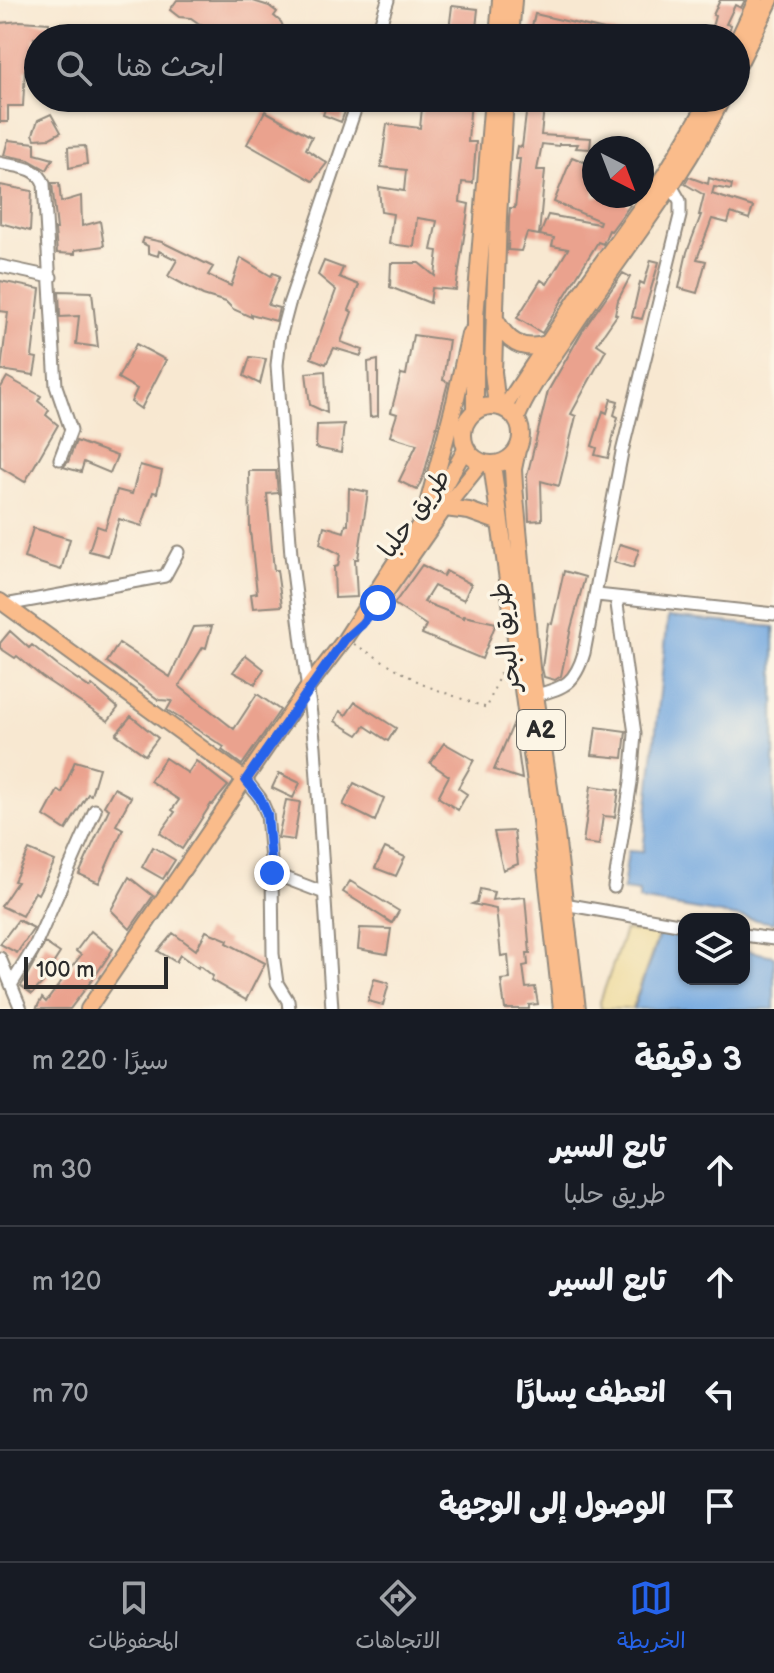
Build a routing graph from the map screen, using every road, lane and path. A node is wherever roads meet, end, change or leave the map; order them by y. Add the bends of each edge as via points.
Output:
1 (388, 0) edge
2 (501, 0) edge
3 (513, 0) edge
4 (756, 0) edge
5 (771, 0) edge
6 (380, 24) edge
7 (499, 24) edge
8 (511, 24) edge
9 (745, 24) edge
10 (750, 43) edge
11 (354, 112) edge
12 (493, 112) edge
13 (503, 112) edge
14 (705, 112) edge
15 (713, 112) edge
16 (698, 133) junction
17 (0, 163) edge
18 (668, 181) junction
19 (491, 217) junction
20 (0, 266) edge
21 (51, 277) junction
22 (593, 284) junction
23 (475, 317) junction
24 (495, 319) junction
25 (547, 344) junction
26 (475, 411) junction
27 (506, 411) junction
28 (466, 448) junction
29 (517, 450) junction
30 (60, 459) dead end
31 (487, 463) junction
32 (445, 508) junction
33 (426, 512) junction
34 (500, 522) junction
35 (178, 552) dead end
36 (597, 595) junction
37 (616, 597) junction
38 (2, 603) edge
39 (774, 614) edge
40 (345, 639) junction
41 (526, 670) junction
42 (308, 687) junction
43 (536, 695) junction
44 (246, 780) junction
45 (95, 810) dead end
46 (272, 873) junction
47 (614, 887) dead end
48 (322, 892) junction
49 (564, 904) junction
50 (678, 924) edge
51 (750, 936) edge
52 (774, 939) edge
53 (0, 958) edge
54 (11, 985) junction
55 (21, 1009) edge
56 (88, 1009) edge
57 (289, 1009) edge
58 (332, 1009) edge
59 (562, 1009) edge
60 (577, 1009) edge

1 - 6 street
2 - 7 highway
3 - 8 highway
4 - 9 main road
5 - 10 main road
11 - 42 street via 277,352 291,555
12 - 19 highway, A2
13 - 19 highway, A2
14 - 16 main road
15 - 16 main road
16 - 18 main road
17 - 21 street via 32,169 42,177
18 - 22 main road
18 - 36 street via 680,201 680,216 622,452
19 - 23 highway, A2
19 - 24 highway, A2
20 - 21 street
21 - 30 street via 56,386 71,430
22 - 25 main road
22 - 27 main road via 534,386
23 - 26 highway, A2
23 - 33 highway
24 - 25 highway via 508,340 530,347
24 - 27 highway, A2 via 493,372
25 - 27 main road
26 - 27 highway via 486,406
26 - 28 highway, A2 via 464,428
27 - 29 highway, A2 via 521,429
28 - 31 highway
28 - 33 main road, طريق حلبا
29 - 31 highway via 507,460
29 - 41 highway, طريق البحر / A2 via 513,469
31 - 32 main road, طريق حلبا
31 - 34 highway, طريق البحر / A2
32 - 34 highway
32 - 40 main road, طريق حلبا via 362,624
33 - 40 main road, طريق حلبا
34 - 41 highway, طريق البحر / A2
35 - 38 street via 165,576
36 - 37 street
36 - 43 street via 580,668 562,688
37 - 39 street
37 - 47 street via 635,734
38 - 44 main road
40 - 41 path via 424,685 487,708 500,673
40 - 42 main road
41 - 43 highway, طريق البحر / A2
41 - 59 highway, طريق البحر / A2
42 - 44 main road
42 - 48 street
43 - 49 highway, طريق البحر / A2
44 - 46 street via 267,814
44 - 56 main road
45 - 54 street via 35,946
46 - 48 street
46 - 57 street via 276,978
48 - 58 street
49 - 50 street
49 - 60 highway, طريق البحر / A2
51 - 52 street
53 - 54 street
54 - 55 street

